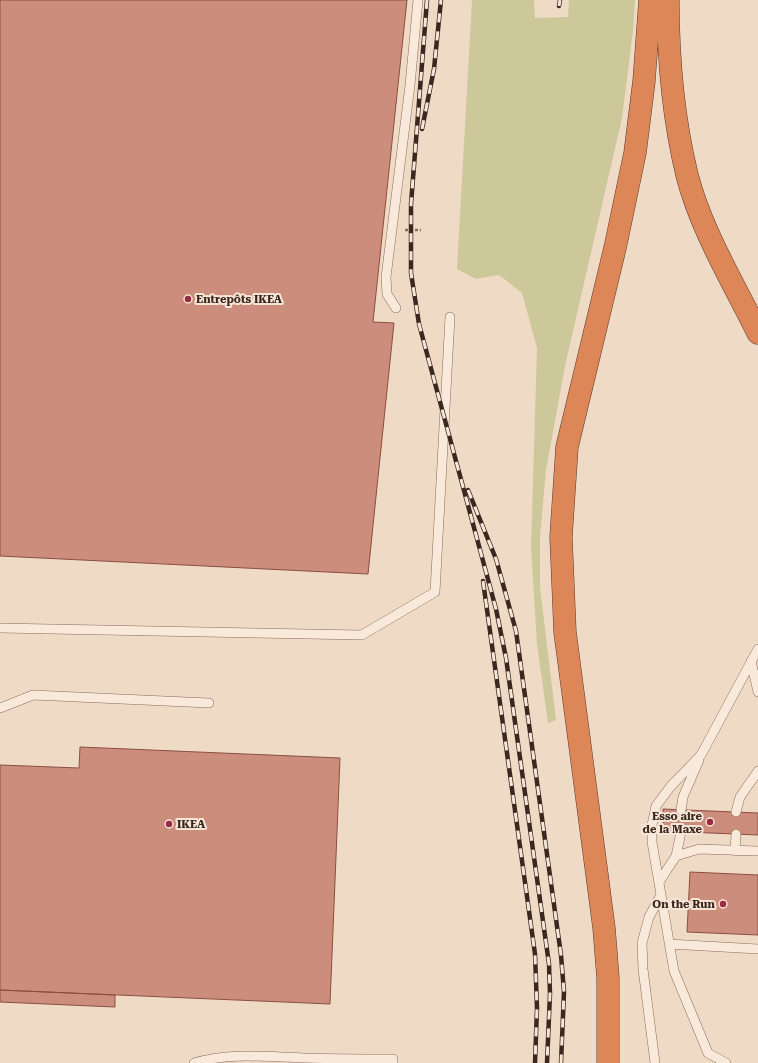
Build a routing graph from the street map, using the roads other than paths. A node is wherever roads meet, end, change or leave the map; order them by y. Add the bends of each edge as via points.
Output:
1 (418, 0) edge
2 (650, 0) edge
3 (668, 0) edge
4 (396, 308) dead end
5 (450, 317) dead end
6 (758, 332) edge
7 (0, 628) edge
8 (758, 649) edge
9 (751, 661) junction
10 (758, 692) edge
11 (209, 703) dead end
12 (0, 708) edge
13 (701, 754) junction
14 (758, 771) edge
15 (681, 810) dead end
16 (736, 812) dead end
17 (681, 832) dead end
18 (736, 834) dead end
19 (735, 850) junction
20 (758, 851) edge
21 (676, 856) junction
22 (659, 882) junction
23 (661, 895) junction
24 (669, 944) junction
25 (758, 949) edge
26 (711, 1059) edge
27 (194, 1063) edge
28 (393, 1063) edge
29 (608, 1063) edge
30 (655, 1063) edge
31 (726, 1063) edge

1 - 4 lane via 386,277 387,294
2 - 29 highway via 635,153 567,447 561,537 566,632 604,928 608,978
3 - 6 highway via 671,88 687,175 712,242
5 - 7 lane via 435,592 362,635
8 - 9 lane
9 - 10 lane
9 - 13 lane
11 - 12 lane via 33,695
13 - 15 lane via 683,797
13 - 22 lane via 656,806 652,842
14 - 16 lane via 740,796
17 - 21 lane
18 - 19 lane
19 - 20 lane
19 - 21 lane via 699,849
21 - 22 lane
22 - 23 lane
23 - 24 lane
23 - 30 lane via 649,917 642,943
24 - 25 lane
24 - 26 lane via 674,971
26 - 31 lane
27 - 28 lane via 210,1058 256,1055 393,1059

